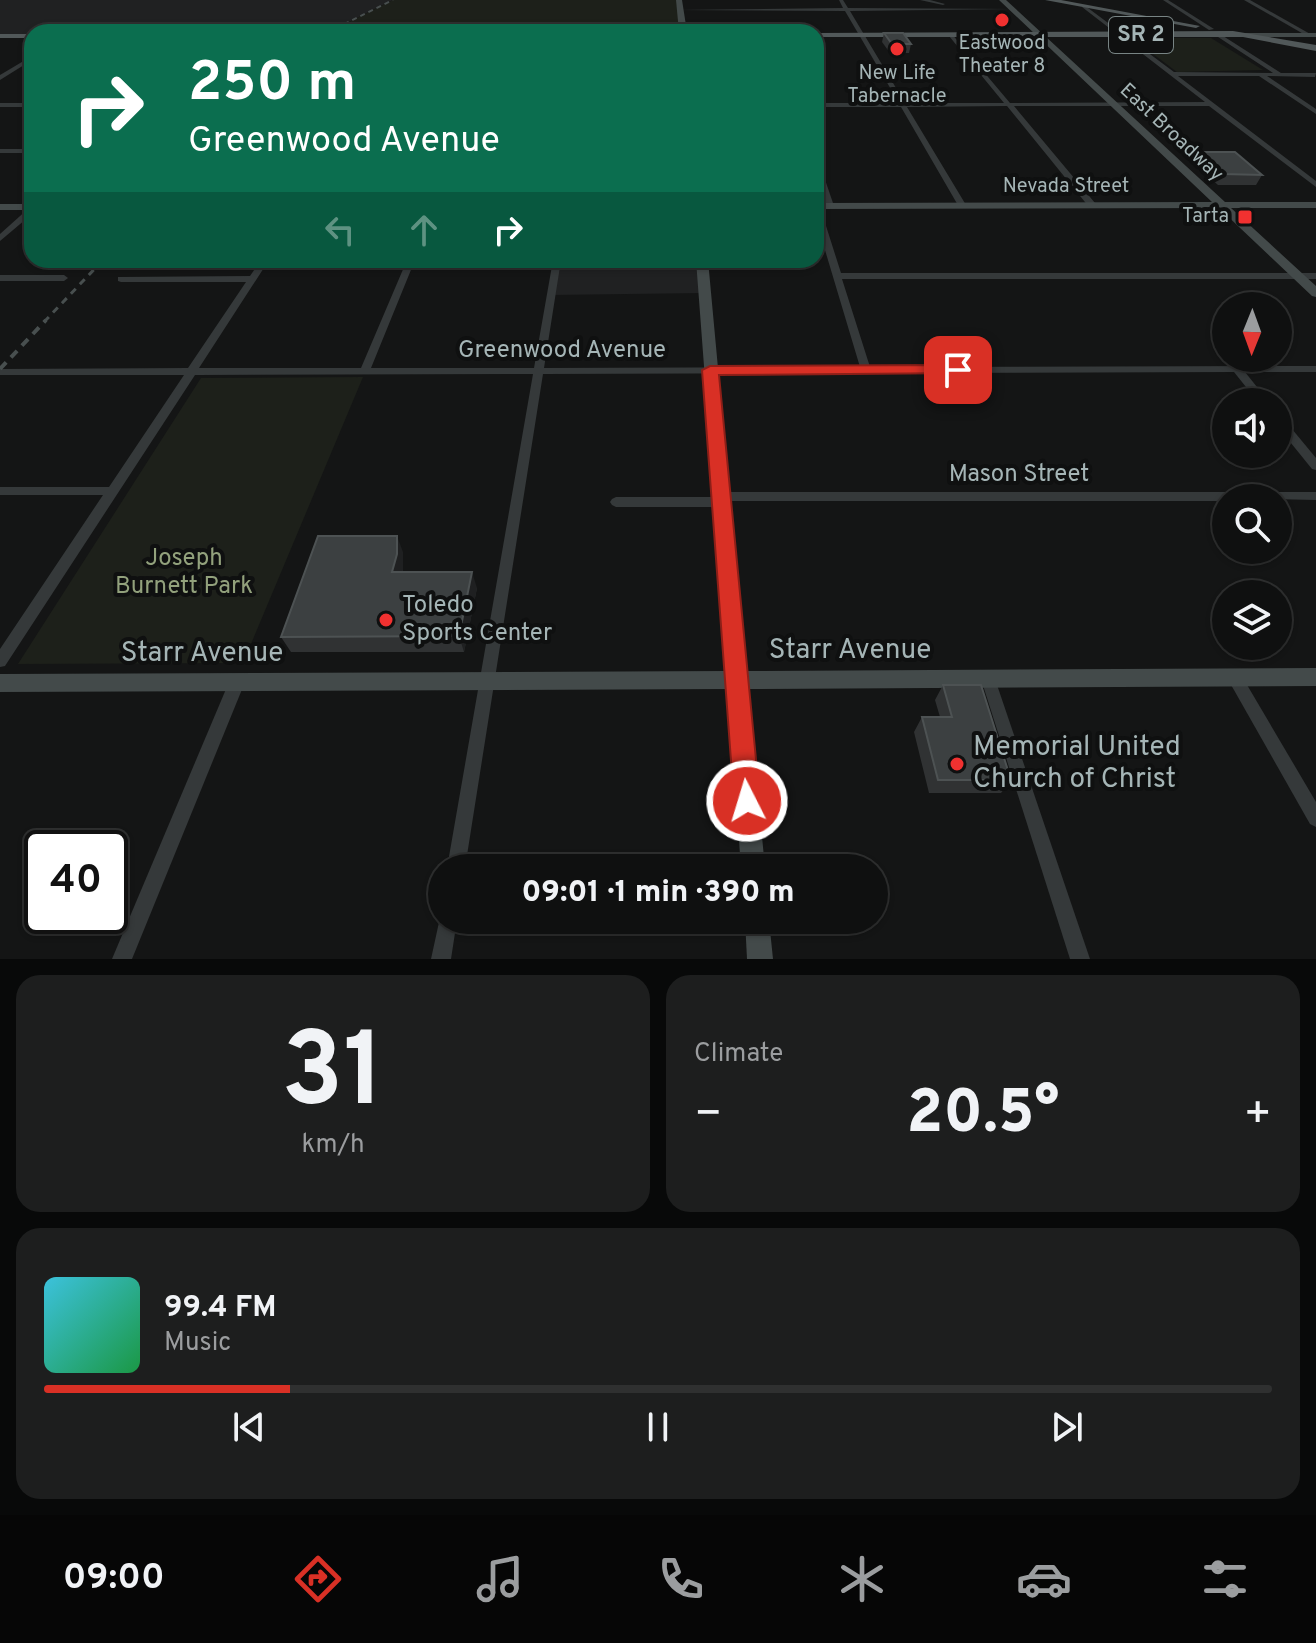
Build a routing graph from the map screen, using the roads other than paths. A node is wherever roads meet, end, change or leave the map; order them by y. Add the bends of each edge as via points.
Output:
1 (679, 0) edge
2 (841, 0) edge
3 (922, 0) edge
4 (1002, 0) edge
5 (1049, 0) edge
6 (1165, 0) edge
7 (1246, 0) edge
8 (1084, 3) edge
9 (970, 9) junction
10 (1012, 9) junction
11 (680, 10) junction
12 (847, 10) junction
13 (682, 24) edge
14 (1215, 32) junction
15 (824, 35) edge
16 (862, 35) junction
17 (951, 35) junction
18 (1040, 35) junction
19 (1121, 35) junction
20 (1242, 35) junction
21 (1312, 35) edge
22 (0, 36) edge
23 (24, 36) edge
24 (1316, 48) edge
25 (24, 63) edge
26 (1265, 65) junction
27 (0, 67) edge
28 (17, 67) junction
29 (24, 67) edge
30 (1172, 74) junction
31 (1259, 74) junction
32 (1280, 74) junction
33 (1316, 75) edge
34 (0, 78) edge
35 (902, 104) junction
36 (1009, 104) junction
37 (1113, 104) junction
38 (1210, 104) junction
39 (0, 105) edge
40 (24, 105) edge
41 (824, 105) edge
42 (1316, 112) edge
43 (0, 151) edge
44 (24, 151) edge
45 (1316, 185) edge
46 (824, 188) edge
47 (962, 205) junction
48 (1092, 205) junction
49 (1222, 205) junction
50 (1316, 205) edge
51 (824, 206) edge
52 (830, 206) junction
53 (0, 207) edge
54 (24, 208) edge
55 (24, 216) edge
56 (824, 231) edge
57 (0, 238) edge
58 (260, 268) edge
59 (408, 268) edge
60 (556, 268) edge
61 (703, 268) edge
62 (838, 276) junction
63 (1298, 276) junction
64 (1316, 276) edge
65 (0, 278) edge
66 (64, 278) dead end
67 (121, 279) dead end
68 (253, 279) junction
69 (1316, 293) edge
70 (1212, 369) edge
71 (1292, 369) edge
72 (1316, 369) edge
73 (710, 370) junction
74 (866, 370) junction
75 (192, 371) junction
76 (365, 371) junction
77 (538, 371) junction
78 (0, 372) edge
79 (1239, 372) edge
80 (1253, 388) edge
81 (1292, 437) edge
82 (1316, 466) edge
83 (0, 491) edge
84 (112, 491) junction
85 (1316, 496) edge
86 (723, 500) junction
87 (616, 502) dead end
88 (0, 661) edge
89 (1316, 677) edge
90 (1235, 678) junction
91 (988, 679) junction
92 (737, 680) junction
93 (487, 681) junction
94 (237, 682) junction
95 (0, 683) edge
96 (1316, 818) edge
97 (458, 854) edge
98 (752, 854) edge
99 (445, 934) edge
100 (758, 934) edge
101 (122, 959) edge
102 (441, 959) edge
103 (760, 959) edge
104 (1080, 959) edge

1 - 11 street
2 - 12 street
3 - 9 street
4 - 10 street, East Broadway
5 - 8 main road
6 - 14 street
7 - 21 street
8 - 14 main road
8 - 19 street
9 - 10 street
9 - 12 street
10 - 18 street, East Broadway
11 - 12 street
11 - 13 street
12 - 16 street
14 - 19 main road, SR 2
14 - 20 main road, SR 2
14 - 26 street
15 - 16 main road, SR 2
16 - 17 main road, SR 2
16 - 35 street
17 - 18 main road, SR 2
17 - 36 street
18 - 19 main road, SR 2
18 - 37 street, East Broadway
19 - 30 street
20 - 21 street
20 - 24 main road, SR 2
22 - 23 main road
25 - 28 street
26 - 32 street
26 - 33 street
27 - 28 street
28 - 29 street
28 - 34 street
30 - 31 street
30 - 38 street
31 - 32 street
31 - 42 street
32 - 33 street
35 - 36 street
35 - 41 street
35 - 47 street
36 - 37 street
36 - 48 street
37 - 38 street
37 - 49 street, East Broadway
38 - 45 street
39 - 40 street
43 - 44 street
46 - 52 street
47 - 48 street, Nevada Street
47 - 52 street, Nevada Street
48 - 49 street, Nevada Street
49 - 50 street, Nevada Street
49 - 63 street, East Broadway
51 - 52 street, Nevada Street
53 - 54 street
55 - 57 street
56 - 62 street
58 - 68 street
59 - 76 street
60 - 77 street
61 - 73 street
62 - 63 street
62 - 74 street
63 - 64 street
63 - 69 street, East Broadway
65 - 66 street
67 - 68 street
68 - 75 street
70 - 74 street, Greenwood Avenue
71 - 72 street, Greenwood Avenue
73 - 74 street, Greenwood Avenue
73 - 77 street, Greenwood Avenue
73 - 86 street
75 - 76 street, Greenwood Avenue
75 - 78 street, Greenwood Avenue
75 - 84 street
76 - 77 street, Greenwood Avenue
77 - 93 street
79 - 80 street
81 - 82 street
83 - 84 street
84 - 88 street
85 - 86 street, Mason Street
86 - 87 street, Mason Street
86 - 92 street
89 - 90 street, Starr Avenue
90 - 91 street, Starr Avenue
90 - 96 street
91 - 92 street, Starr Avenue
91 - 104 street
92 - 93 street, Starr Avenue
92 - 98 street
93 - 94 street, Starr Avenue
93 - 97 street
94 - 95 street, Starr Avenue
94 - 101 street
99 - 102 street
100 - 103 street

